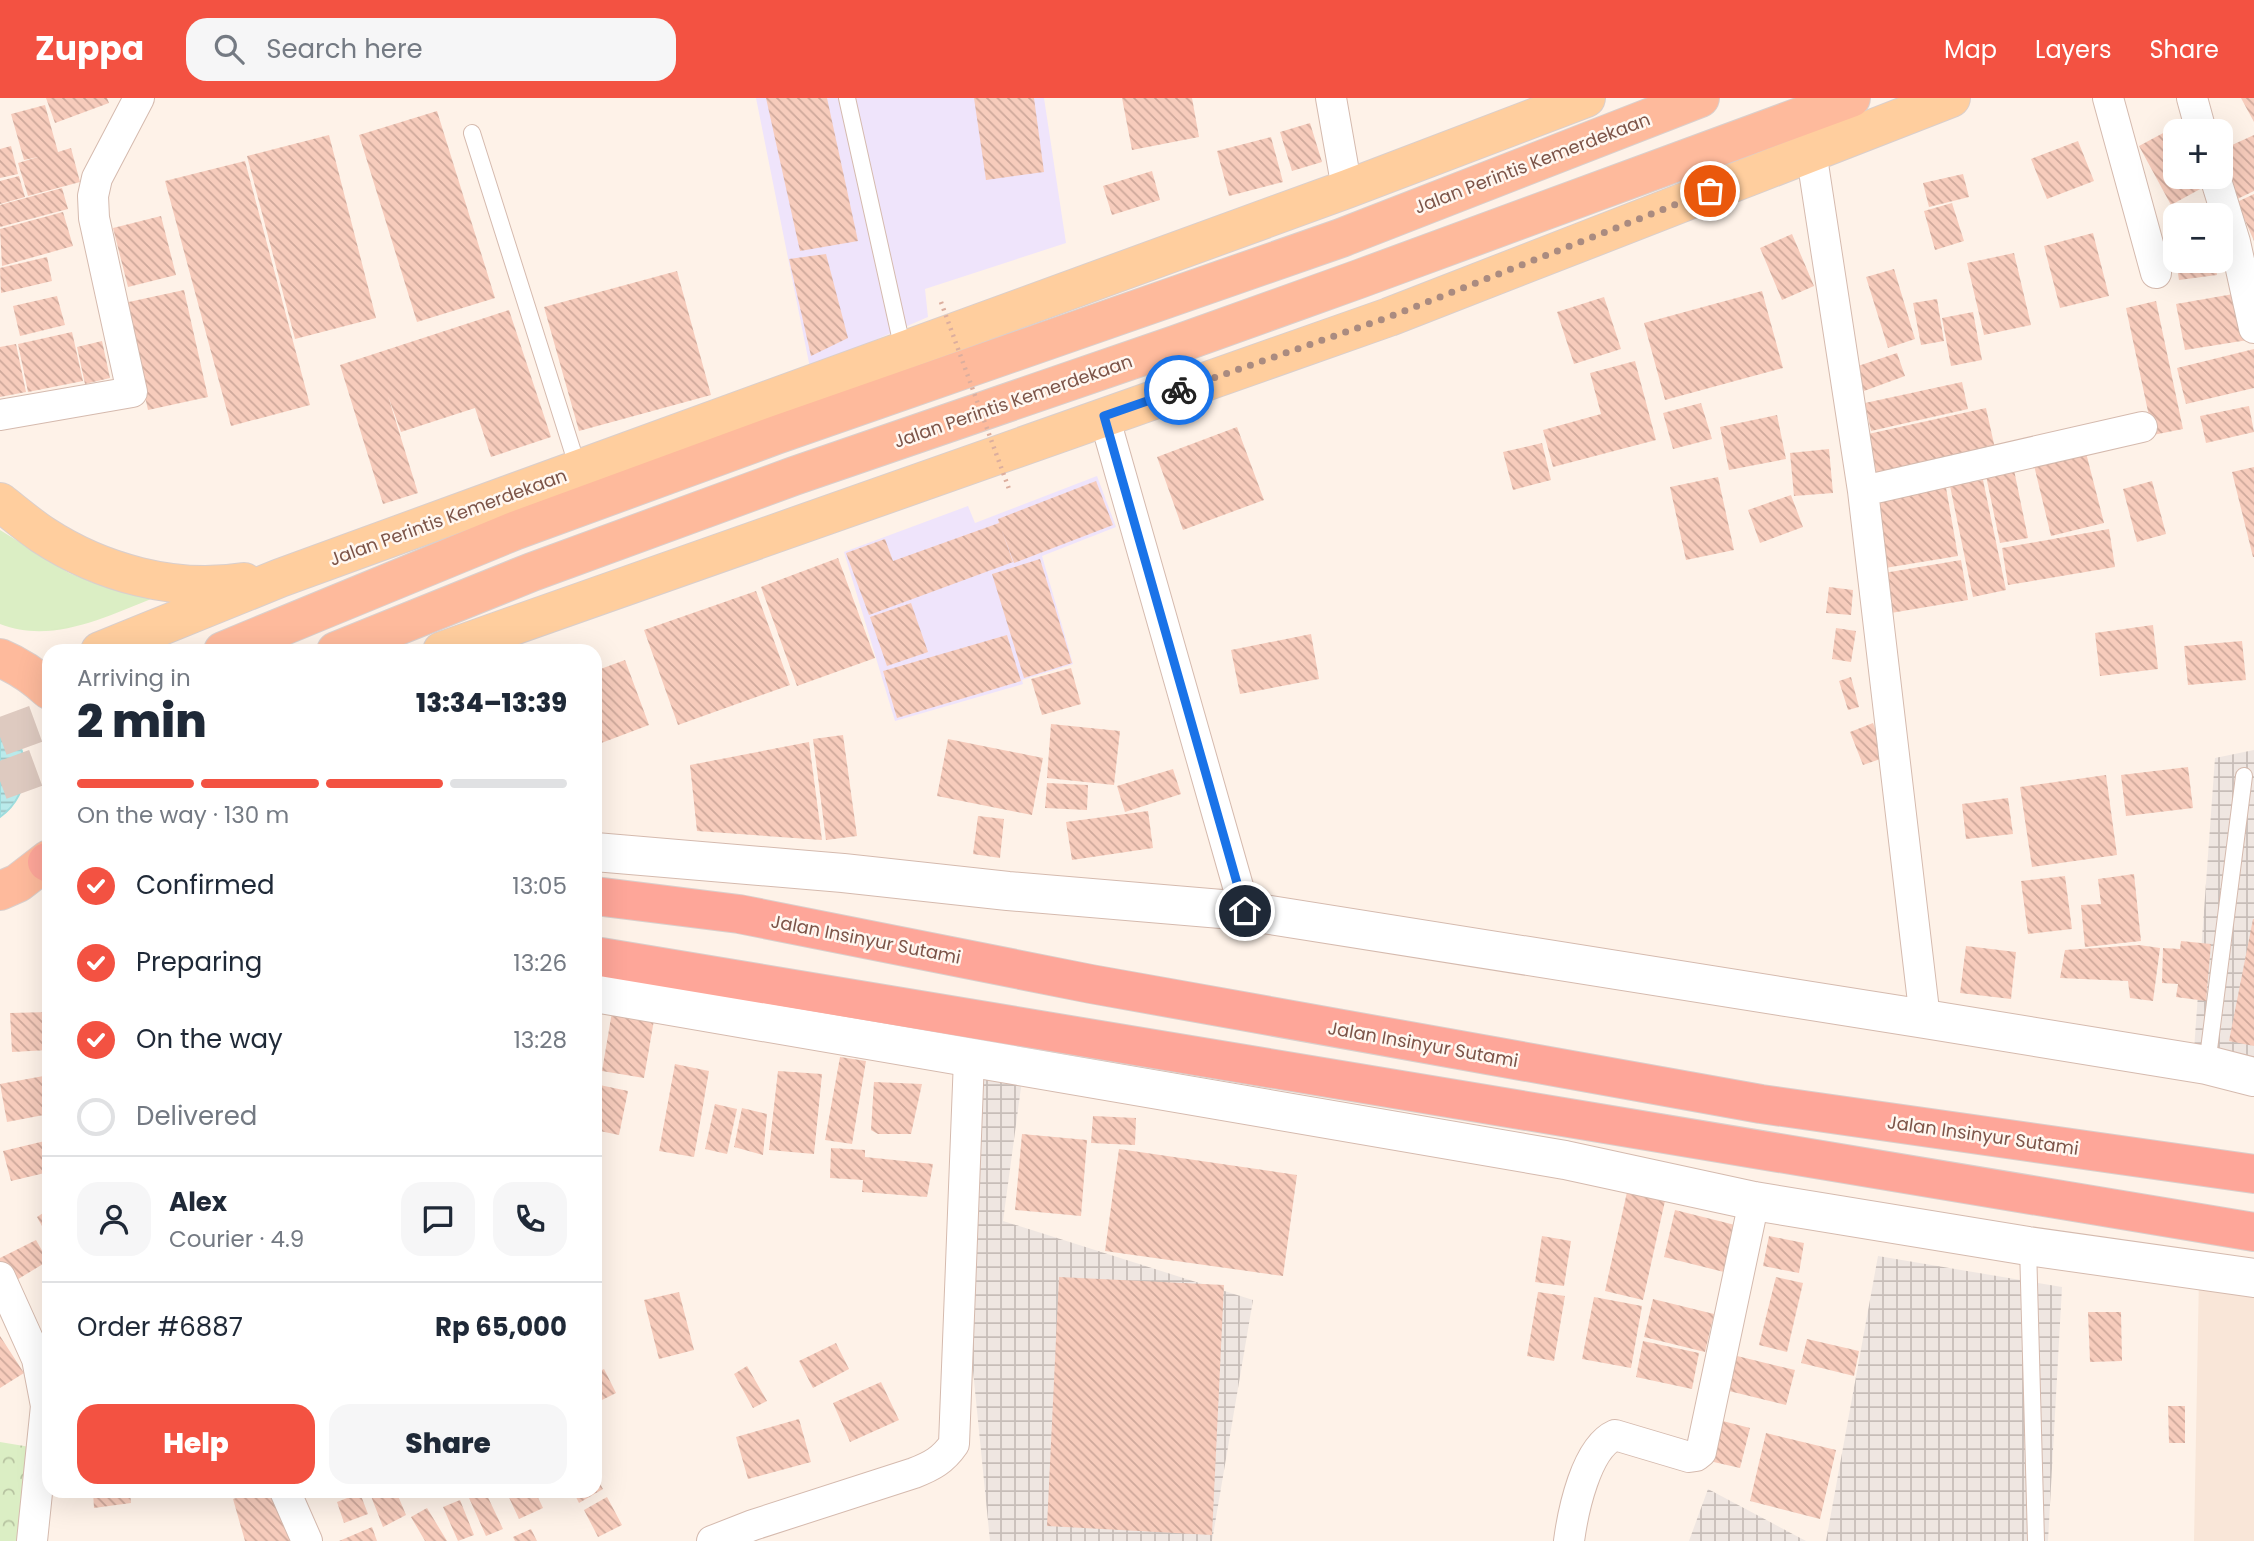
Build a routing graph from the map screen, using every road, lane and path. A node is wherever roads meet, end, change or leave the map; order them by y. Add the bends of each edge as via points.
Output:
1 (139, 98) edge
2 (846, 98) edge
3 (1331, 98) edge
4 (1586, 98) edge
5 (1700, 98) edge
6 (1850, 98) edge
7 (1951, 98) edge
8 (2108, 98) edge
9 (2192, 98) edge
10 (2198, 119) edge
11 (472, 133) dead end
12 (1811, 151) junction
13 (1347, 189) junction
14 (2219, 189) edge
15 (2156, 273) dead end
16 (940, 302) dead end
17 (2254, 328) edge
18 (903, 350) junction
19 (0, 415) edge
20 (1104, 416) junction
21 (2142, 427) dead end
22 (578, 468) junction
23 (1009, 489) dead end
24 (1863, 491) junction
25 (0, 502) edge
26 (294, 574) junction
27 (123, 644) edge
28 (240, 644) edge
29 (353, 644) edge
30 (462, 644) edge
31 (0, 658) edge
32 (42, 678) edge
33 (2244, 776) dead end
34 (602, 853) edge
35 (42, 865) edge
36 (0, 891) edge
37 (602, 897) edge
38 (1245, 911) junction
39 (602, 957) edge
40 (602, 994) edge
41 (1925, 1018) junction
42 (969, 1059) junction
43 (2207, 1065) junction
44 (2254, 1077) edge
45 (2254, 1174) edge
46 (1754, 1201) junction
47 (2254, 1232) edge
48 (2028, 1246) junction
49 (0, 1276) edge
50 (2254, 1278) edge
51 (42, 1385) edge
52 (42, 1445) edge
53 (288, 1498) edge
54 (32, 1541) edge
55 (307, 1541) edge
56 (712, 1541) edge
57 (1569, 1541) edge
58 (2036, 1541) edge

1 - 19 street via 97,177 93,196 132,392
2 - 18 lane
3 - 13 street
4 - 13 main road, Jalan Perintis Kemerdekaan
5 - 28 highway, Jalan Perintis Kemerdekaan via 1340,238 514,531
6 - 29 highway, Jalan Perintis Kemerdekaan via 1333,289 794,476 531,572
7 - 12 main road
8 - 15 street
9 - 10 street
11 - 22 lane
12 - 20 main road via 1389,317
12 - 24 street
13 - 18 main road, Jalan Perintis Kemerdekaan
14 - 17 street
16 - 23 path, bridge
18 - 22 main road, Jalan Perintis Kemerdekaan
20 - 30 main road
20 - 38 street
21 - 24 street
22 - 26 main road, Jalan Perintis Kemerdekaan
24 - 41 street
25 - 26 main road via 43,535 86,559 139,577 216,586
26 - 27 main road, Jalan Perintis Kemerdekaan
31 - 32 highway
33 - 43 lane
34 - 38 street
35 - 36 highway
37 - 45 highway, Jalan Insinyur Sutami via 740,914 1091,984 1747,1101
38 - 41 street
39 - 47 highway
40 - 42 street
41 - 43 street
42 - 46 street via 1565,1160
42 - 56 street via 954,1444 933,1466
43 - 44 street
46 - 48 street
46 - 57 street via 1701,1452 1689,1457 1615,1434 1608,1438 1581,1488
48 - 50 street
48 - 58 lane
49 - 51 street via 37,1359
52 - 54 street
53 - 55 street

